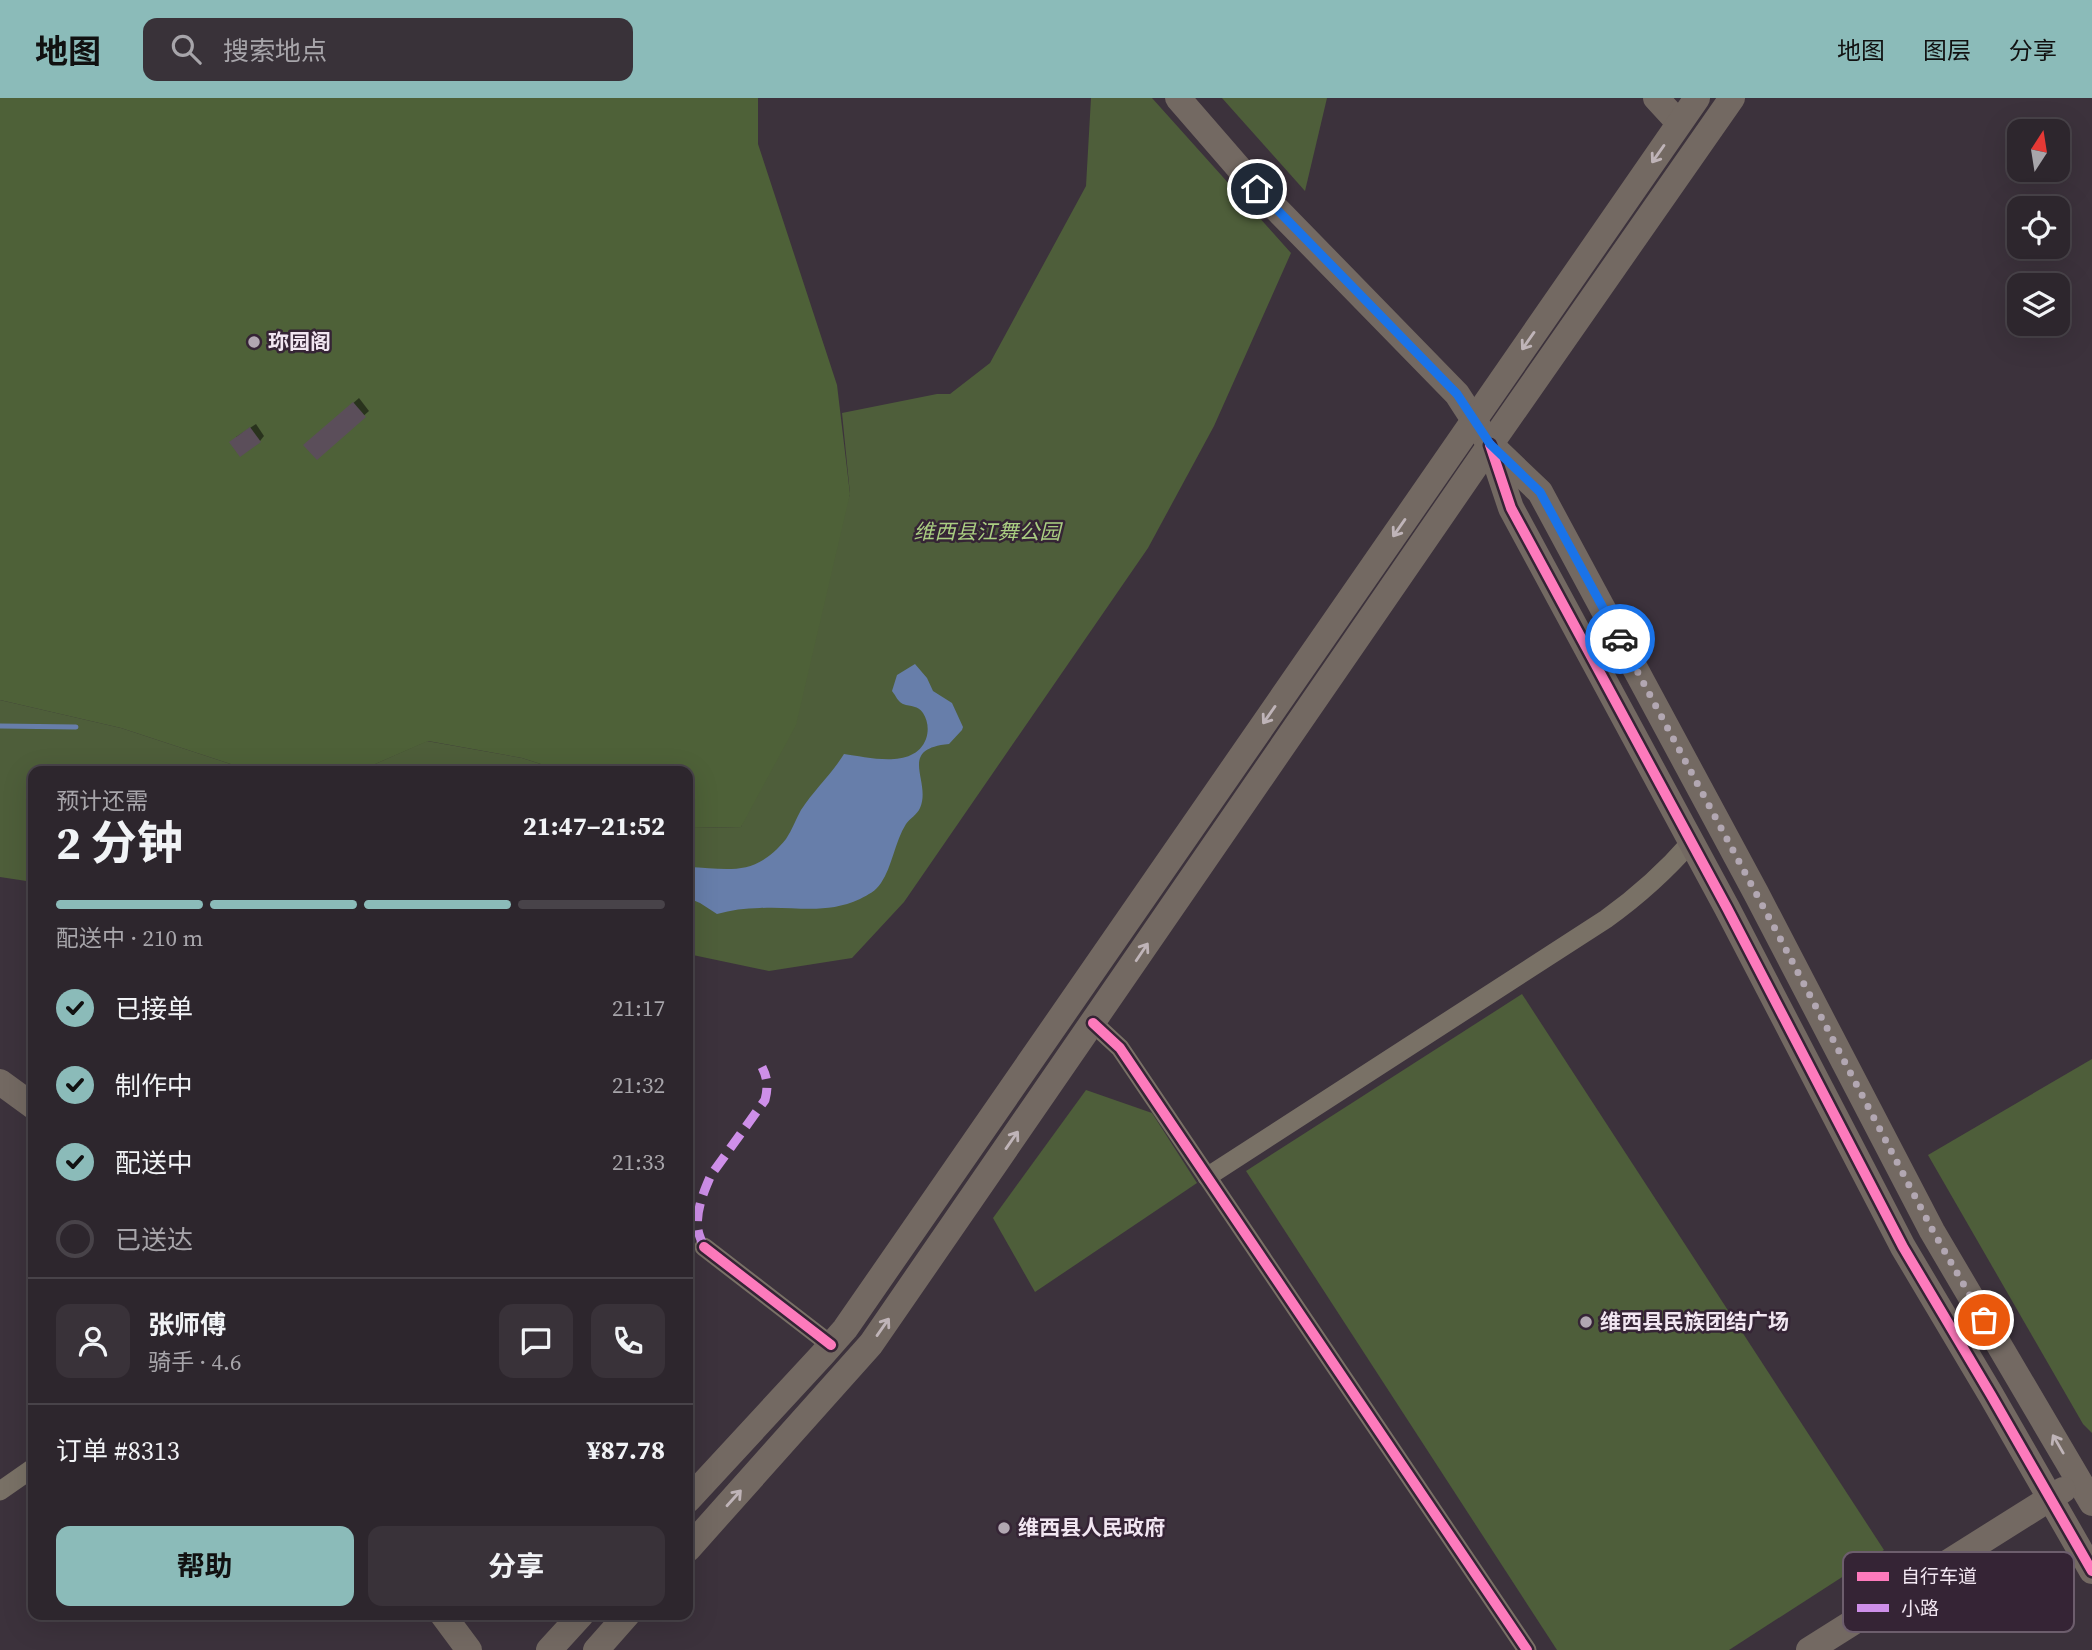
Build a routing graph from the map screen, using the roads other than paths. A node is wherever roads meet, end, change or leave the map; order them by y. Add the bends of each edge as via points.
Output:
1 (1178, 98) edge
2 (1656, 98) edge
3 (1696, 98) edge
4 (1732, 98) edge
5 (1679, 123) junction
6 (1475, 418) junction
7 (1490, 444) junction
8 (1691, 842) junction
9 (1093, 1023) junction
10 (0, 1082) edge
11 (28, 1103) edge
12 (1207, 1177) junction
13 (704, 1247) dead end
14 (831, 1345) junction
15 (28, 1471) edge
16 (2085, 1476) edge
17 (0, 1491) edge
18 (693, 1495) edge
19 (2050, 1497) junction
20 (2092, 1503) edge
21 (693, 1543) edge
22 (1963, 1552) edge
23 (2092, 1571) edge
24 (447, 1620) edge
25 (576, 1620) edge
26 (623, 1620) edge
27 (1843, 1628) edge
28 (469, 1650) edge
29 (549, 1650) edge
30 (596, 1650) edge
31 (1527, 1650) edge
32 (1809, 1650) edge

1 - 6 main road via 1257,189 1457,394
2 - 5 main road
3 - 5 main road
4 - 7 main road
5 -> 6 main road
6 - 7 main road
6 -> 14 main road
7 - 8 main road via 1511,508
9 -> 7 main road
16 -> 7 main road via 1933,1231 1540,492
8 - 12 street via 1666,871 1606,919
8 - 19 main road via 1903,1247
9 - 12 street via 1120,1048
21 -> 9 main road via 871,1344
10 - 11 main road
12 - 31 street
13 - 14 street
14 - 18 main road
15 - 17 street
16 - 19 main road
16 - 20 main road
19 - 22 main road
19 - 23 main road
24 - 28 main road
25 - 29 main road
26 - 30 main road
27 - 32 main road

